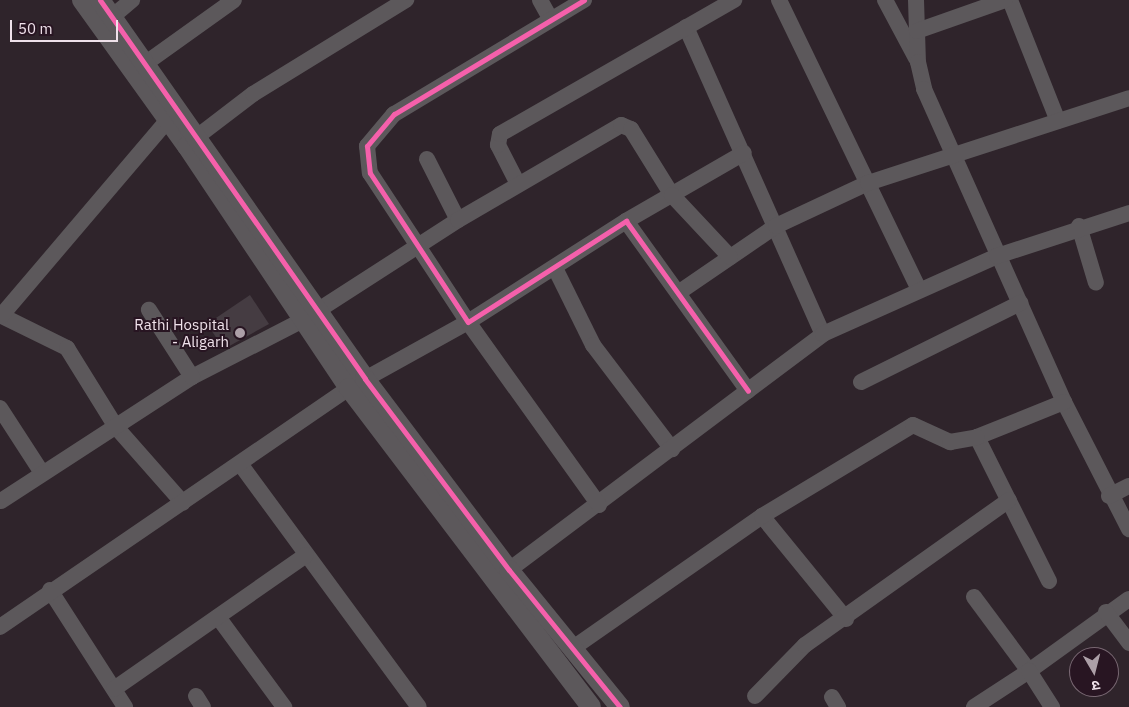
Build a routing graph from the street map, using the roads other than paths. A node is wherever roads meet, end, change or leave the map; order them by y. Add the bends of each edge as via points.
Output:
1 (82, 0) edge
2 (100, 0) edge
3 (132, 0) edge
4 (234, 0) edge
5 (406, 0) edge
6 (540, 0) edge
7 (584, 0) edge
8 (732, 0) edge
9 (779, 0) edge
10 (885, 0) edge
11 (916, 0) edge
12 (1005, 0) edge
13 (1010, 0) edge
14 (113, 16) junction
15 (550, 18) junction
16 (686, 27) junction
17 (917, 31) junction
18 (918, 62) junction
19 (146, 64) junction
20 (1129, 98) edge
21 (168, 120) junction
22 (1058, 121) junction
23 (198, 136) junction
24 (744, 153) junction
25 (950, 153) junction
26 (427, 159) dead end
27 (868, 183) junction
28 (518, 184) junction
29 (672, 194) junction
30 (1129, 213) edge
31 (458, 220) junction
32 (626, 221) junction
33 (776, 226) junction
34 (1079, 226) junction
35 (417, 246) junction
36 (997, 256) junction
37 (730, 257) junction
38 (555, 268) junction
39 (1096, 283) dead end
40 (919, 289) junction
41 (678, 293) junction
42 (1020, 302) junction
43 (148, 310) dead end
44 (311, 315) junction
45 (0, 316) edge
46 (468, 322) junction
47 (822, 334) junction
48 (192, 377) junction
49 (861, 382) dead end
50 (357, 384) junction
51 (748, 391) junction
52 (1064, 402) junction
53 (0, 408) edge
54 (116, 427) junction
55 (977, 437) junction
56 (672, 449) junction
57 (241, 465) junction
58 (42, 473) junction
59 (1129, 486) edge
60 (1110, 496) junction
61 (0, 500) edge
62 (1008, 500) junction
63 (183, 503) junction
64 (599, 505) junction
65 (762, 516) junction
66 (1129, 529) edge
67 (306, 555) junction
68 (501, 576) junction
69 (1049, 581) dead end
70 (50, 590) junction
71 (974, 597) dead end
72 (1129, 598) edge
73 (1106, 612) junction
74 (218, 617) junction
75 (846, 619) junction
76 (0, 627) edge
77 (1129, 643) edge
78 (572, 648) junction
79 (1029, 671) junction
80 (114, 689) junction
81 (755, 696) dead end
82 (125, 707) edge
83 (284, 707) edge
84 (418, 707) edge
85 (591, 707) edge
86 (620, 707) edge
87 (974, 707) edge
88 (1052, 707) edge

1 - 21 street
2 - 14 street
3 - 14 street
4 - 19 street
5 - 23 street via 253,94
6 - 15 street
7 - 15 street
8 - 16 street
9 - 27 street
10 - 18 street
11 - 17 street
12 - 17 street
13 - 22 street
14 - 19 street
15 - 35 street via 408,103 371,139 365,152 370,173
16 - 24 street
16 - 28 street via 500,134 498,147
17 - 18 street
18 - 25 street
19 - 23 street
20 - 22 street
21 - 44 street
21 - 45 street
22 - 25 street
23 - 44 street
24 - 29 street
24 - 33 street
25 - 27 street
25 - 36 street
26 - 31 street
27 - 33 street
27 - 40 street
28 - 29 street via 622,125 631,129
28 - 31 street
29 - 32 street
29 - 37 street
30 - 34 street
31 - 35 street
32 - 38 street
32 - 41 street
33 - 37 street
33 - 47 street
34 - 36 street
34 - 39 street
35 - 44 street
35 - 46 street
36 - 40 street
36 - 42 street
37 - 41 street
38 - 46 street
38 - 56 street via 593,345
40 - 47 street
41 - 51 street
42 - 49 street
42 - 52 street
43 - 48 street
44 - 48 street
44 - 50 street
45 - 54 street via 67,348
46 - 50 street
46 - 64 street
47 - 51 street
48 - 54 street
50 - 57 street
50 - 68 street
51 - 56 street
52 - 55 street
52 - 60 street
53 - 58 street
54 - 58 street
54 - 63 street
55 - 62 street
55 - 65 street via 950,442 913,425
56 - 64 street
57 - 63 street
57 - 67 street
58 - 61 street
59 - 60 street
60 - 66 street
62 - 69 street
62 - 75 street
63 - 70 street
64 - 68 street
65 - 75 street
65 - 78 street
67 - 74 street
67 - 84 street
68 - 78 street
68 - 85 street
70 - 76 street
70 - 80 street
71 - 79 street
72 - 73 street
73 - 77 street
73 - 79 street
74 - 80 street
74 - 83 street
75 - 81 street via 805,645
78 - 86 street
79 - 87 street
79 - 88 street
80 - 82 street

